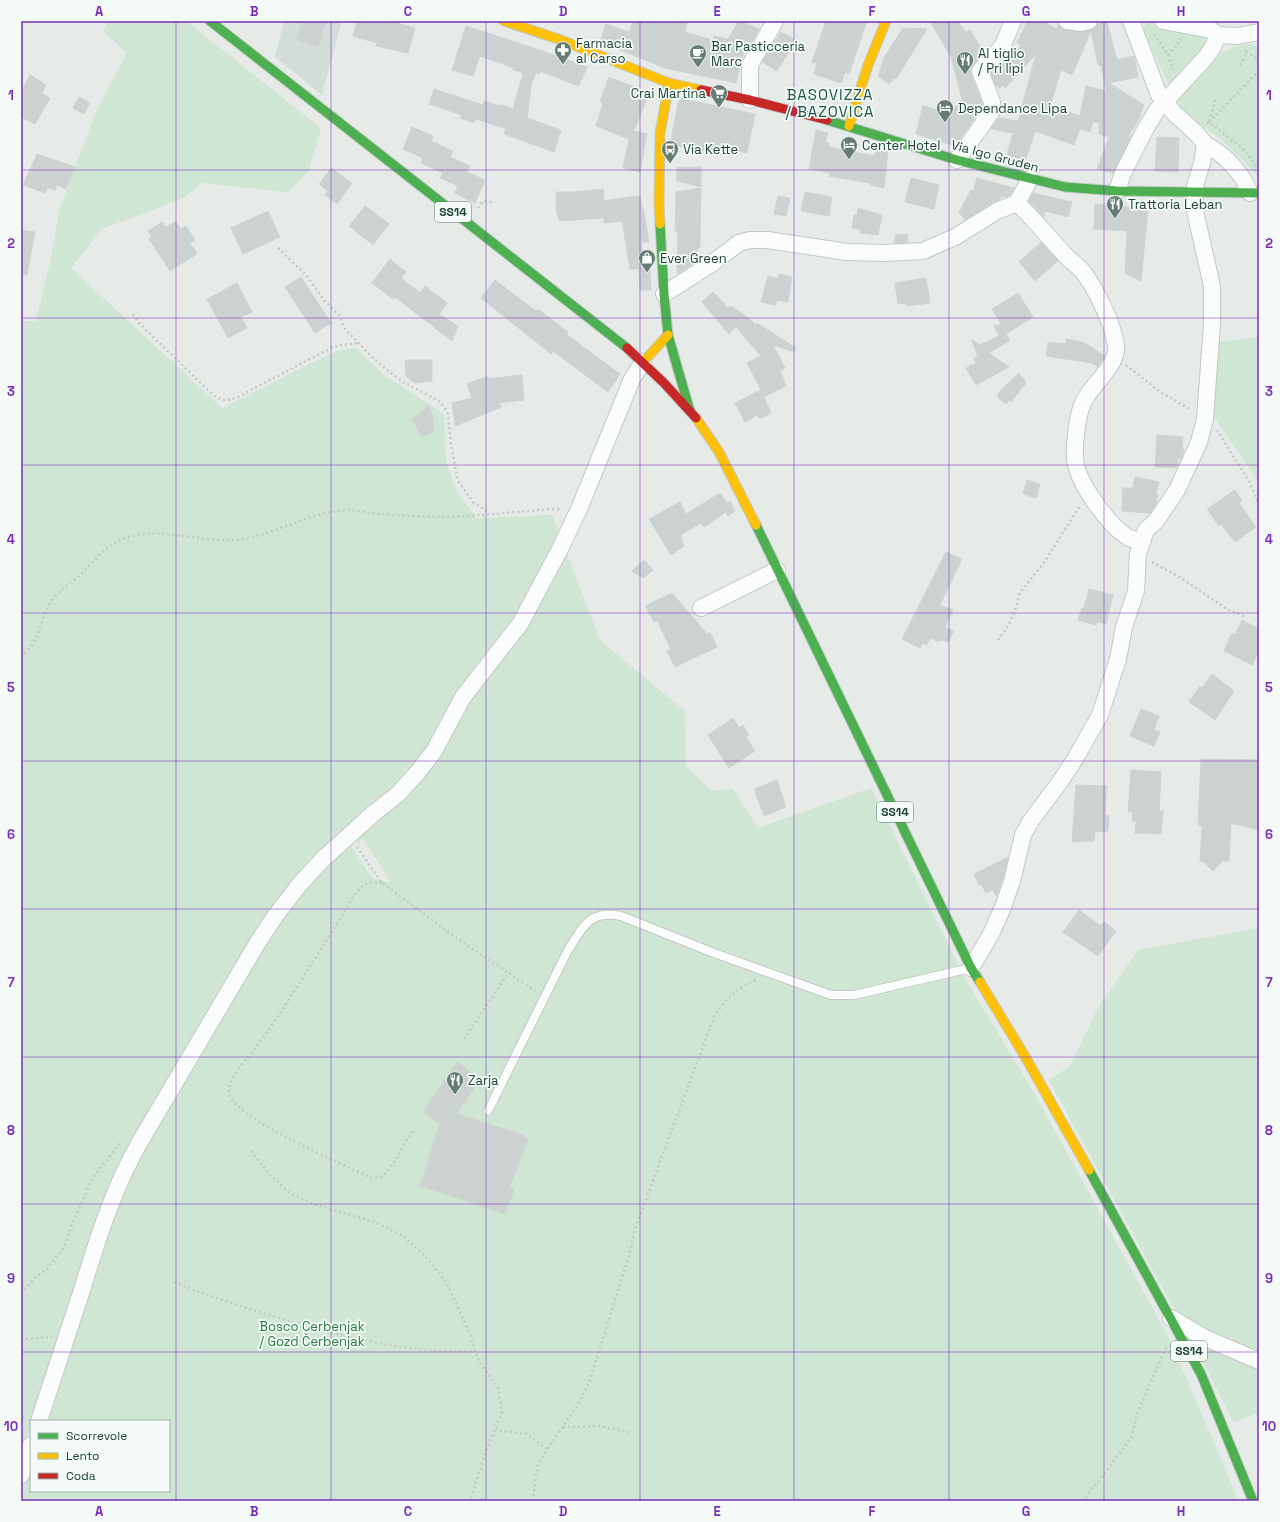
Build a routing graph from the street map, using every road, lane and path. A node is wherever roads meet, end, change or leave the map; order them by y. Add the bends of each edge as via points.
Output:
1 (210, 21) edge
2 (504, 21) edge
3 (775, 21) edge
4 (886, 21) edge
5 (1013, 21) edge
6 (1067, 21) edge
7 (1089, 21) edge
8 (1131, 21) edge
9 (1158, 26) edge
10 (1259, 32) edge
11 (1217, 35) junction
12 (1246, 52) dead end
13 (1259, 64) edge
14 (1259, 71) edge
15 (669, 83) junction
16 (1177, 86) junction
17 (1216, 98) dead end
18 (750, 100) junction
19 (1164, 102) junction
20 (849, 126) junction
21 (1205, 144) junction
22 (957, 160) junction
23 (1030, 179) junction
24 (1117, 191) junction
25 (1194, 193) junction
26 (1254, 193) edge
27 (494, 202) dead end
28 (1017, 203) junction
29 (476, 211) dead end
30 (278, 248) dead end
31 (664, 294) junction
32 (133, 314) dead end
33 (668, 334) junction
34 (358, 342) junction
35 (1115, 356) junction
36 (643, 362) junction
37 (690, 411) junction
38 (1205, 419) junction
39 (1088, 494) junction
40 (1259, 504) edge
41 (579, 510) junction
42 (490, 514) junction
43 (1141, 547) junction
44 (777, 570) junction
45 (701, 608) dead end
46 (1246, 617) dead end
47 (998, 640) dead end
48 (21, 657) edge
49 (349, 835) junction
50 (382, 883) junction
51 (971, 968) junction
52 (508, 972) junction
53 (771, 974) junction
54 (544, 996) junction
55 (464, 1039) dead end
56 (488, 1111) dead end
57 (414, 1130) dead end
58 (141, 1140) junction
59 (251, 1151) dead end
60 (174, 1282) dead end
61 (21, 1293) edge
62 (1173, 1323) junction
63 (21, 1339) edge
64 (66, 1341) junction
65 (475, 1351) junction
66 (1259, 1361) edge
67 (39, 1420) edge
68 (562, 1427) junction
69 (495, 1430) junction
70 (630, 1432) dead end
71 (30, 1447) edge
72 (547, 1449) junction
73 (21, 1475) edge
74 (470, 1501) edge
75 (533, 1501) edge
76 (1082, 1501) edge
77 (1253, 1501) edge

1 - 36 main road, SS14
2 - 15 main road, Via Igo Gruden
3 - 18 street via 750,65
4 - 20 main road via 868,65
5 - 22 street via 1002,48 980,72 992,102 992,111
6 - 7 street
8 - 19 street
9 - 11 street via 1211,30
9 - 16 path
10 - 11 street via 1238,36
11 - 16 street via 1214,46 1207,56
12 - 13 path via 1256,58
14 - 17 path via 1208,122
15 - 18 main road, Via Igo Gruden
15 - 31 main road via 660,133 659,172
16 - 19 street
18 - 20 main road, Via Igo Gruden
19 - 21 street
19 - 24 street via 1146,128 1123,173
20 - 22 main road, Via Igo Gruden
21 - 25 street
21 - 26 street via 1216,149 1234,167
22 - 23 main road, Via Igo Gruden
23 - 24 main road, Via Igo Gruden via 1065,187
23 - 28 street
24 - 25 main road, Via Igo Gruden
25 - 26 main road, Via Igo Gruden
25 - 38 street via 1195,211 1212,291
27 - 29 path via 483,201
28 - 31 street via 997,211 955,237 923,251 847,252 768,240 750,240 739,243
28 - 35 street via 1086,275 1106,314 1116,346
30 - 34 path via 298,265 324,300 340,316 344,328
31 - 33 main road
32 - 34 path via 139,323 210,392 228,401 331,348
33 - 36 main road
33 - 37 main road
34 - 42 path via 391,374 440,402 444,407 448,414 450,444 458,481 473,502
35 - 38 path via 1159,391
35 - 39 street via 1081,408 1075,460
36 - 37 main road, SS14
36 - 41 street via 632,379
37 - 44 main road, SS14 via 709,436 732,477
38 - 40 path via 1219,433 1250,483
38 - 43 street via 1199,442 1177,490 1156,521 1146,530
39 - 43 street via 1118,529 1127,537 1136,540
39 - 47 path via 1043,564 1020,593 1008,626
41 - 42 path
41 - 49 street via 520,624 463,697 434,751 398,794
42 - 48 path via 409,516 350,510 318,515 265,534 233,540 202,539 161,533 132,536 109,546 60,591 43,616 32,645
43 - 46 path via 1227,609
43 - 51 street via 1136,591 1100,715 1075,759 1023,835 1003,907
44 - 45 street
44 - 51 main road, SS14
49 - 50 path
49 - 58 street via 308,875 276,915
50 - 52 path
50 - 57 path via 366,883 356,892 267,1033 230,1083 229,1093 240,1109 251,1116 300,1145 372,1178 383,1176
51 - 53 lane via 854,996 831,995
51 - 62 main road, SS14 via 1023,1053
52 - 54 path
52 - 55 path
53 - 54 lane via 629,919 607,914 593,917 583,928
53 - 68 path via 733,993 715,1014 635,1229 588,1383 576,1408
54 - 56 lane
58 - 61 path via 123,1139 92,1179 64,1247 47,1269
58 - 64 street via 126,1165 113,1197
59 - 65 path via 270,1175 290,1193 314,1204 375,1222 403,1236 427,1258 447,1282
60 - 65 path via 207,1296 352,1337 392,1346 454,1352
62 - 66 street
62 - 76 path via 1138,1411 1131,1438
62 - 77 main road, SS14 via 1200,1374
63 - 64 path via 51,1337
64 - 67 street
65 - 69 path via 479,1362 498,1387 502,1413
68 - 70 path via 599,1426
68 - 72 path
69 - 72 path via 526,1434
69 - 74 path
71 - 73 street
72 - 75 path via 537,1466

